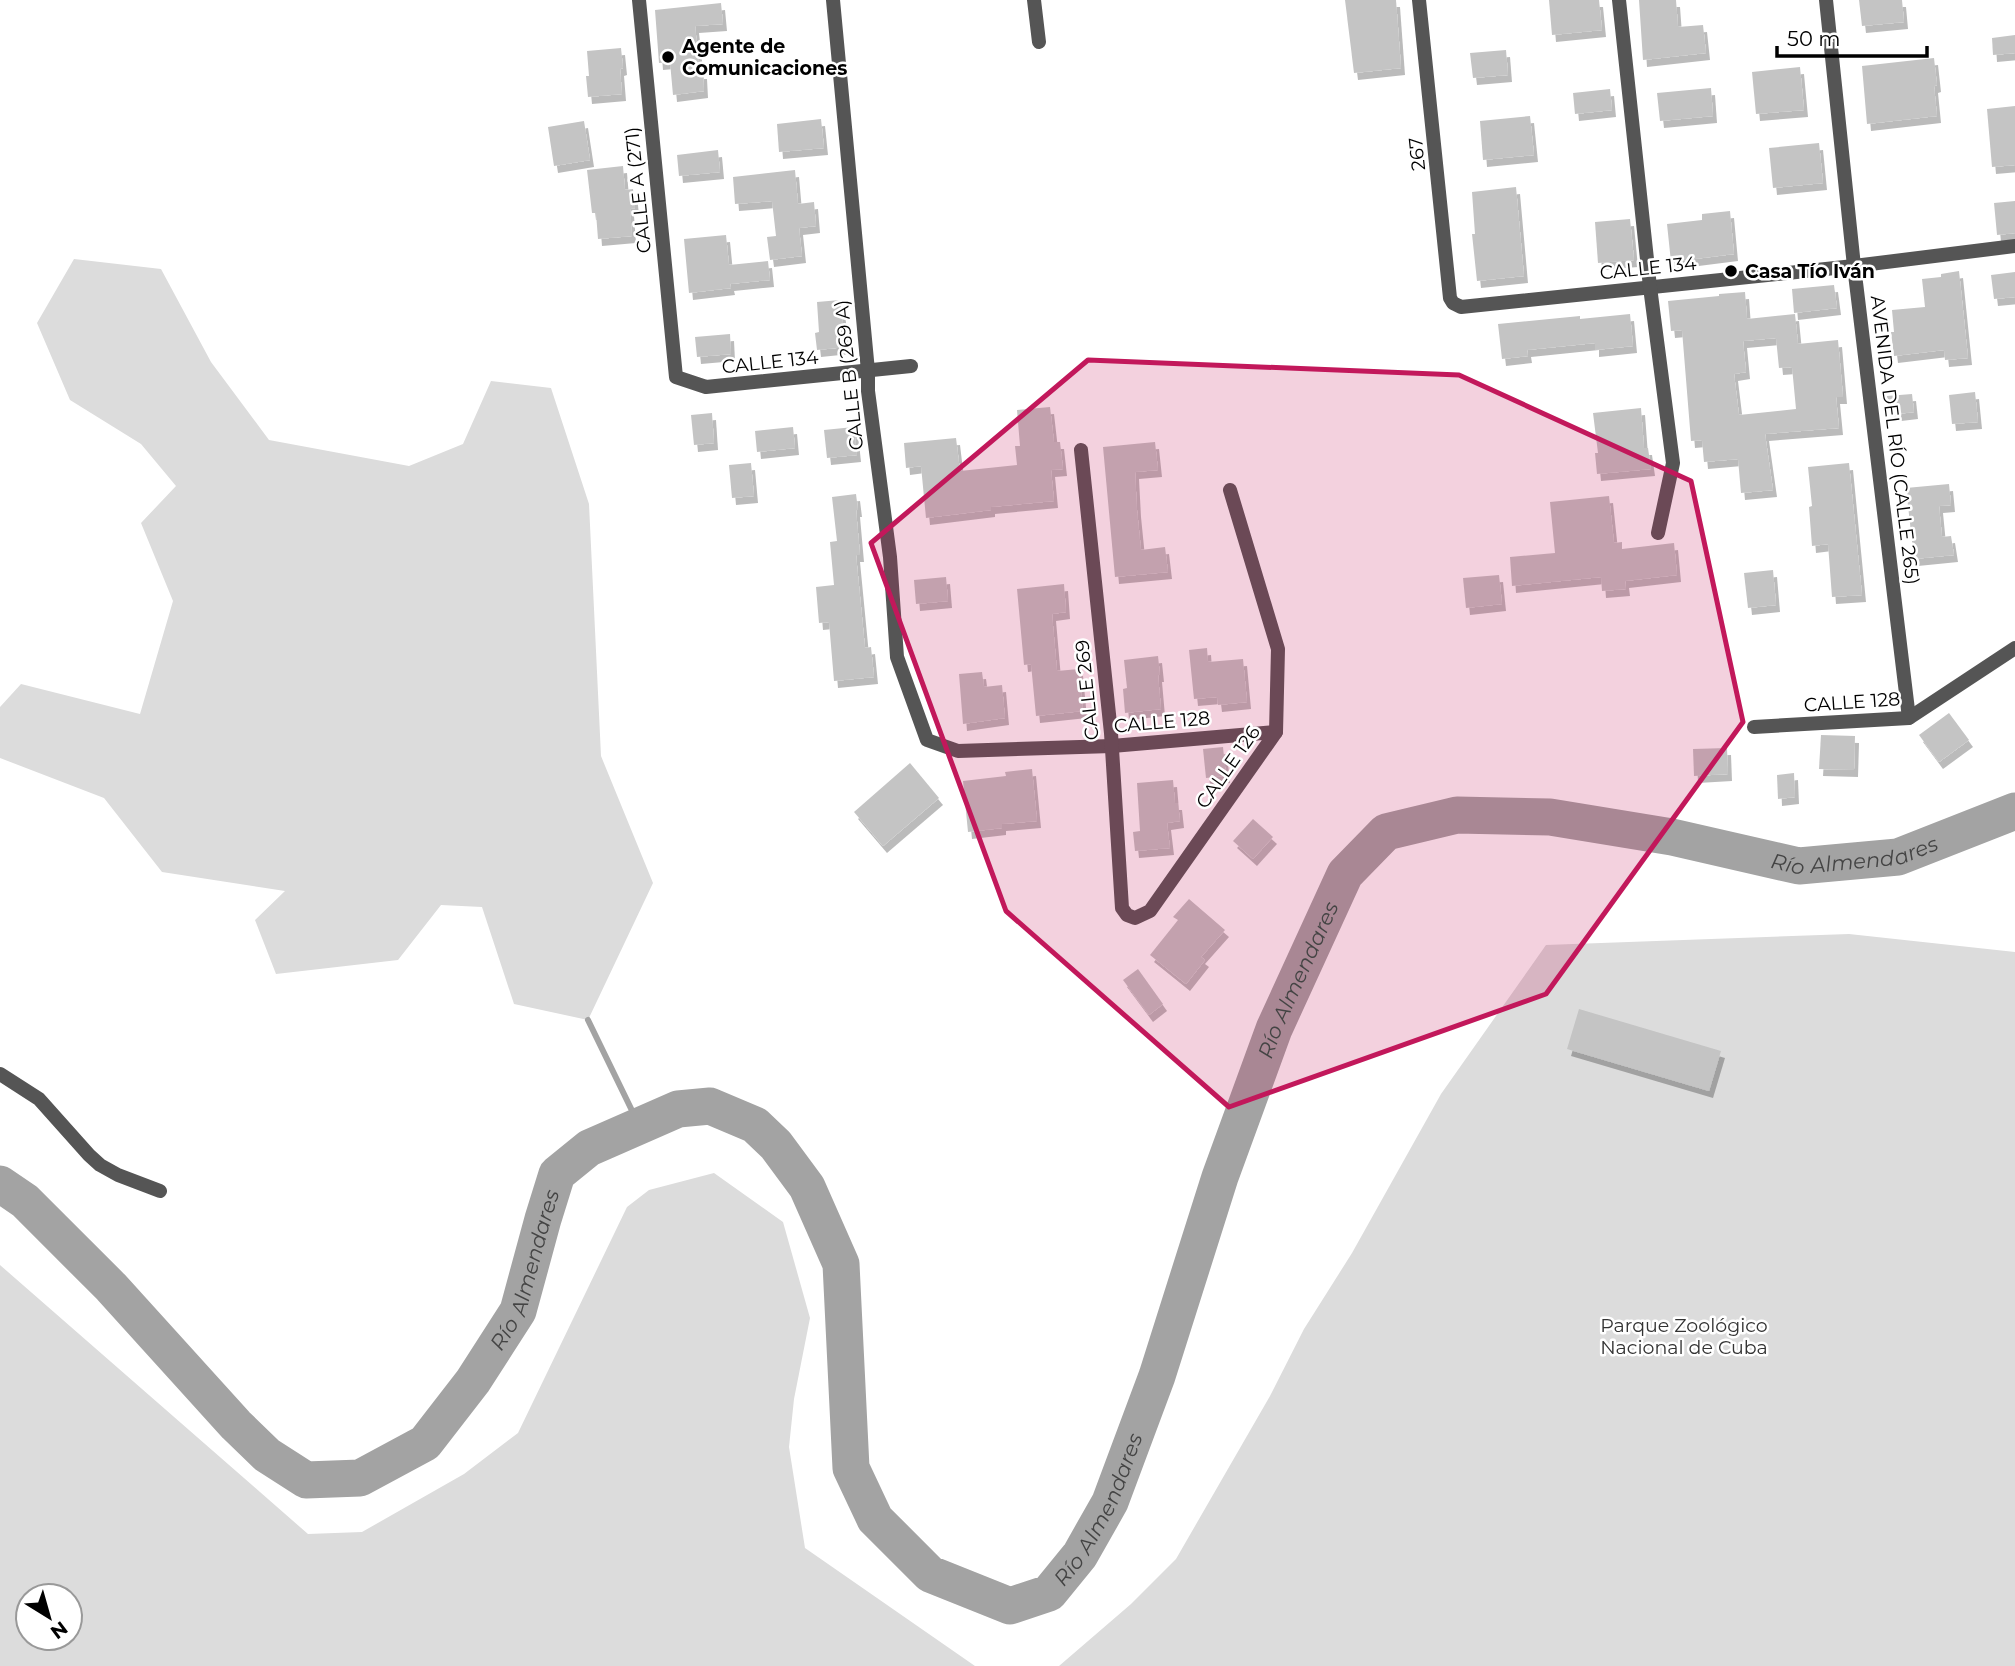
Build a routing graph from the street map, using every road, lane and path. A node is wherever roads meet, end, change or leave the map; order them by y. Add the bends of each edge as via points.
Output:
1 (639, 0) edge
2 (833, 0) edge
3 (1034, 0) edge
4 (1419, 0) edge
5 (1619, 0) edge
6 (1826, 0) edge
7 (1039, 42) dead end
8 (2015, 246) edge
9 (1854, 266) junction
10 (1650, 287) junction
11 (1453, 303) joint
12 (911, 366) dead end
13 (868, 371) junction
14 (676, 377) joint
15 (1081, 450) dead end
16 (1230, 490) dead end
17 (1658, 533) dead end
18 (2015, 648) edge
19 (1909, 718) junction
20 (1754, 727) dead end
21 (1276, 732) junction
22 (927, 740) joint
23 (1112, 746) junction
24 (1135, 918) joint
25 (0, 1074) edge
26 (160, 1191) dead end

1 - 14 street, CALLE A (271)
2 - 13 street, CALLE B (269 A)
3 - 7 street
4 - 11 street, 267
5 - 10 street
6 - 9 street, AVENIDA DEL RÍO (CALLE 265)
8 - 9 street, CALLE 134
9 - 10 street, CALLE 134
9 - 19 street, AVENIDA DEL RÍO (CALLE 265)
10 - 11 street, CALLE 134 via 1461,307
10 - 17 street via 1673,463
12 - 13 street, CALLE 134
13 - 14 street, CALLE 134 via 706,387
13 - 22 street, CALLE B (269 A) via 897,657
15 - 23 street, CALLE 269
16 - 21 street, CALLE 126 via 1278,649
18 - 19 street, CALLE 128
19 - 20 street, CALLE 128
21 - 23 street, CALLE 128
21 - 24 street, CALLE 126 via 1150,911
22 - 23 street, CALLE 128 via 958,751
23 - 24 street, CALLE 269 via 1122,908
25 - 26 street via 39,1100 100,1165

